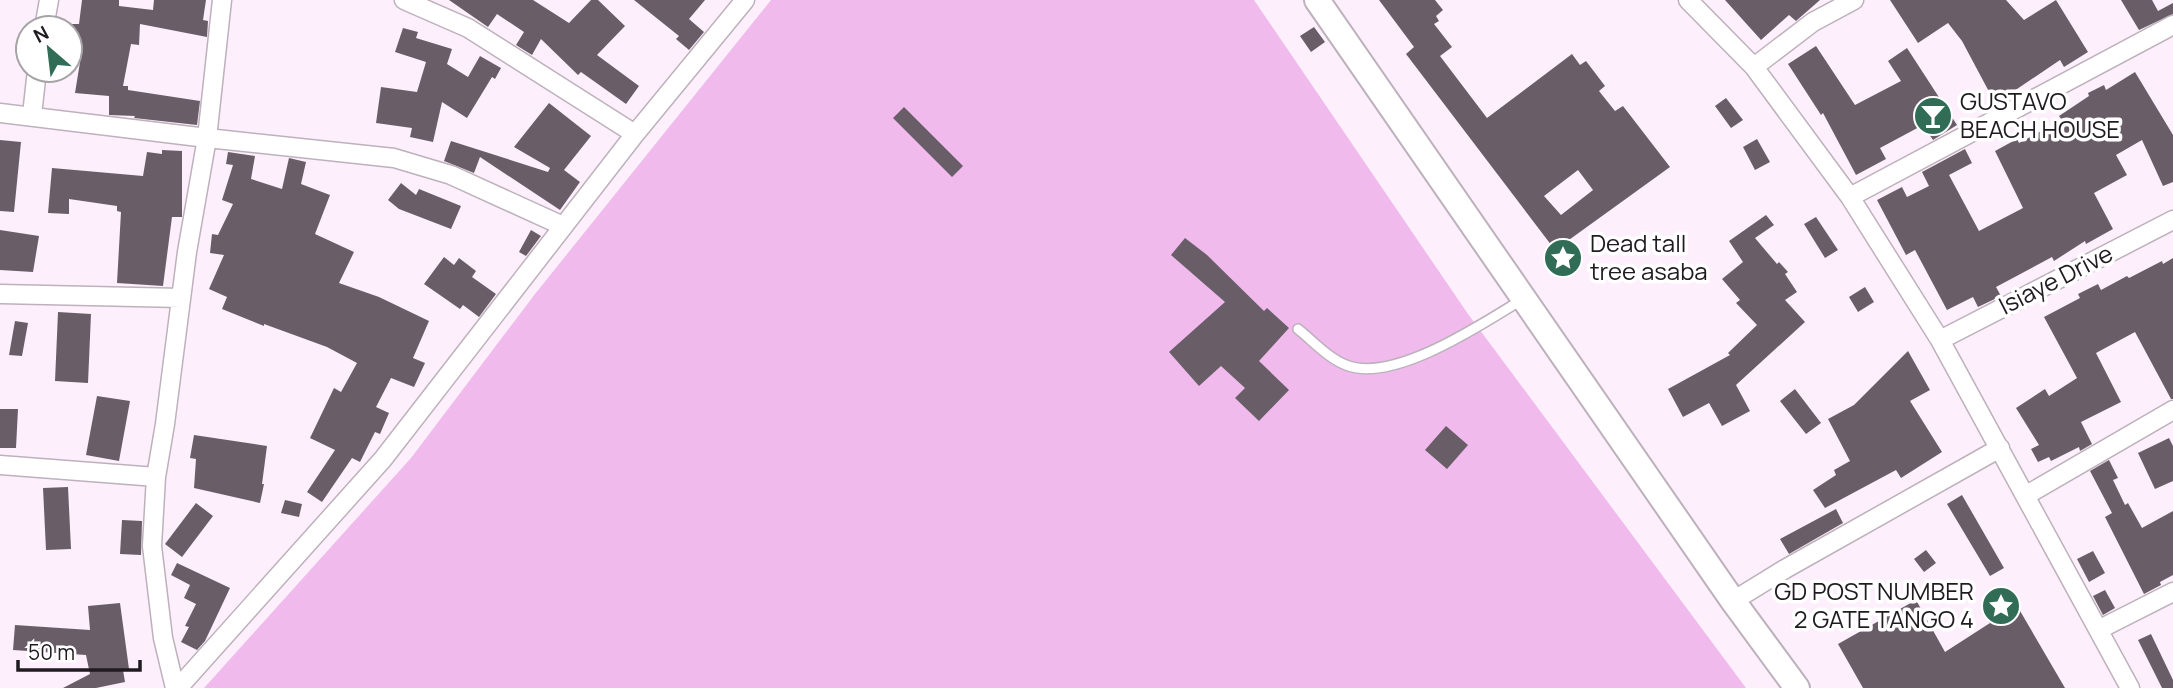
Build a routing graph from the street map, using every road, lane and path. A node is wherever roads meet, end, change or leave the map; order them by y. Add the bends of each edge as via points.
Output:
1 (222, 0) edge
2 (404, 0) edge
3 (745, 0) edge
4 (1317, 0) edge
5 (1688, 0) edge
6 (1854, 0) edge
7 (2173, 25) edge
8 (1754, 67) junction
9 (35, 84) edge
10 (0, 113) edge
11 (32, 116) junction
12 (635, 134) junction
13 (207, 138) junction
14 (1850, 197) junction
15 (2173, 220) edge
16 (563, 226) junction
17 (0, 294) edge
18 (181, 298) junction
19 (1524, 299) junction
20 (1298, 329) dead end
21 (1940, 340) junction
22 (2173, 410) edge
23 (2000, 448) junction
24 (0, 465) edge
25 (156, 477) junction
26 (2025, 496) junction
27 (2173, 592) edge
28 (1733, 601) junction
29 (2100, 629) junction
30 (176, 688) edge
31 (1797, 688) edge
32 (2130, 688) edge

1 - 13 street
2 - 12 street via 468,28
3 - 12 street
4 - 19 main road
5 - 8 street
6 - 8 street via 1813,22
7 - 14 street
8 - 14 street
9 - 11 street
10 - 11 street
11 - 13 street
12 - 16 street
13 - 16 street via 394,158 451,175
13 - 18 street
14 - 21 street
15 - 21 street, Isiaye Drive
16 - 30 street via 383,458
17 - 18 street
18 - 25 street
19 - 20 lane via 1433,350 1368,368 1343,364
19 - 28 main road
21 - 23 street
22 - 26 street
23 - 26 street
23 - 28 street
24 - 25 street
25 - 30 street via 152,546 163,638
26 - 29 street
27 - 29 street
28 - 31 main road
29 - 32 street

